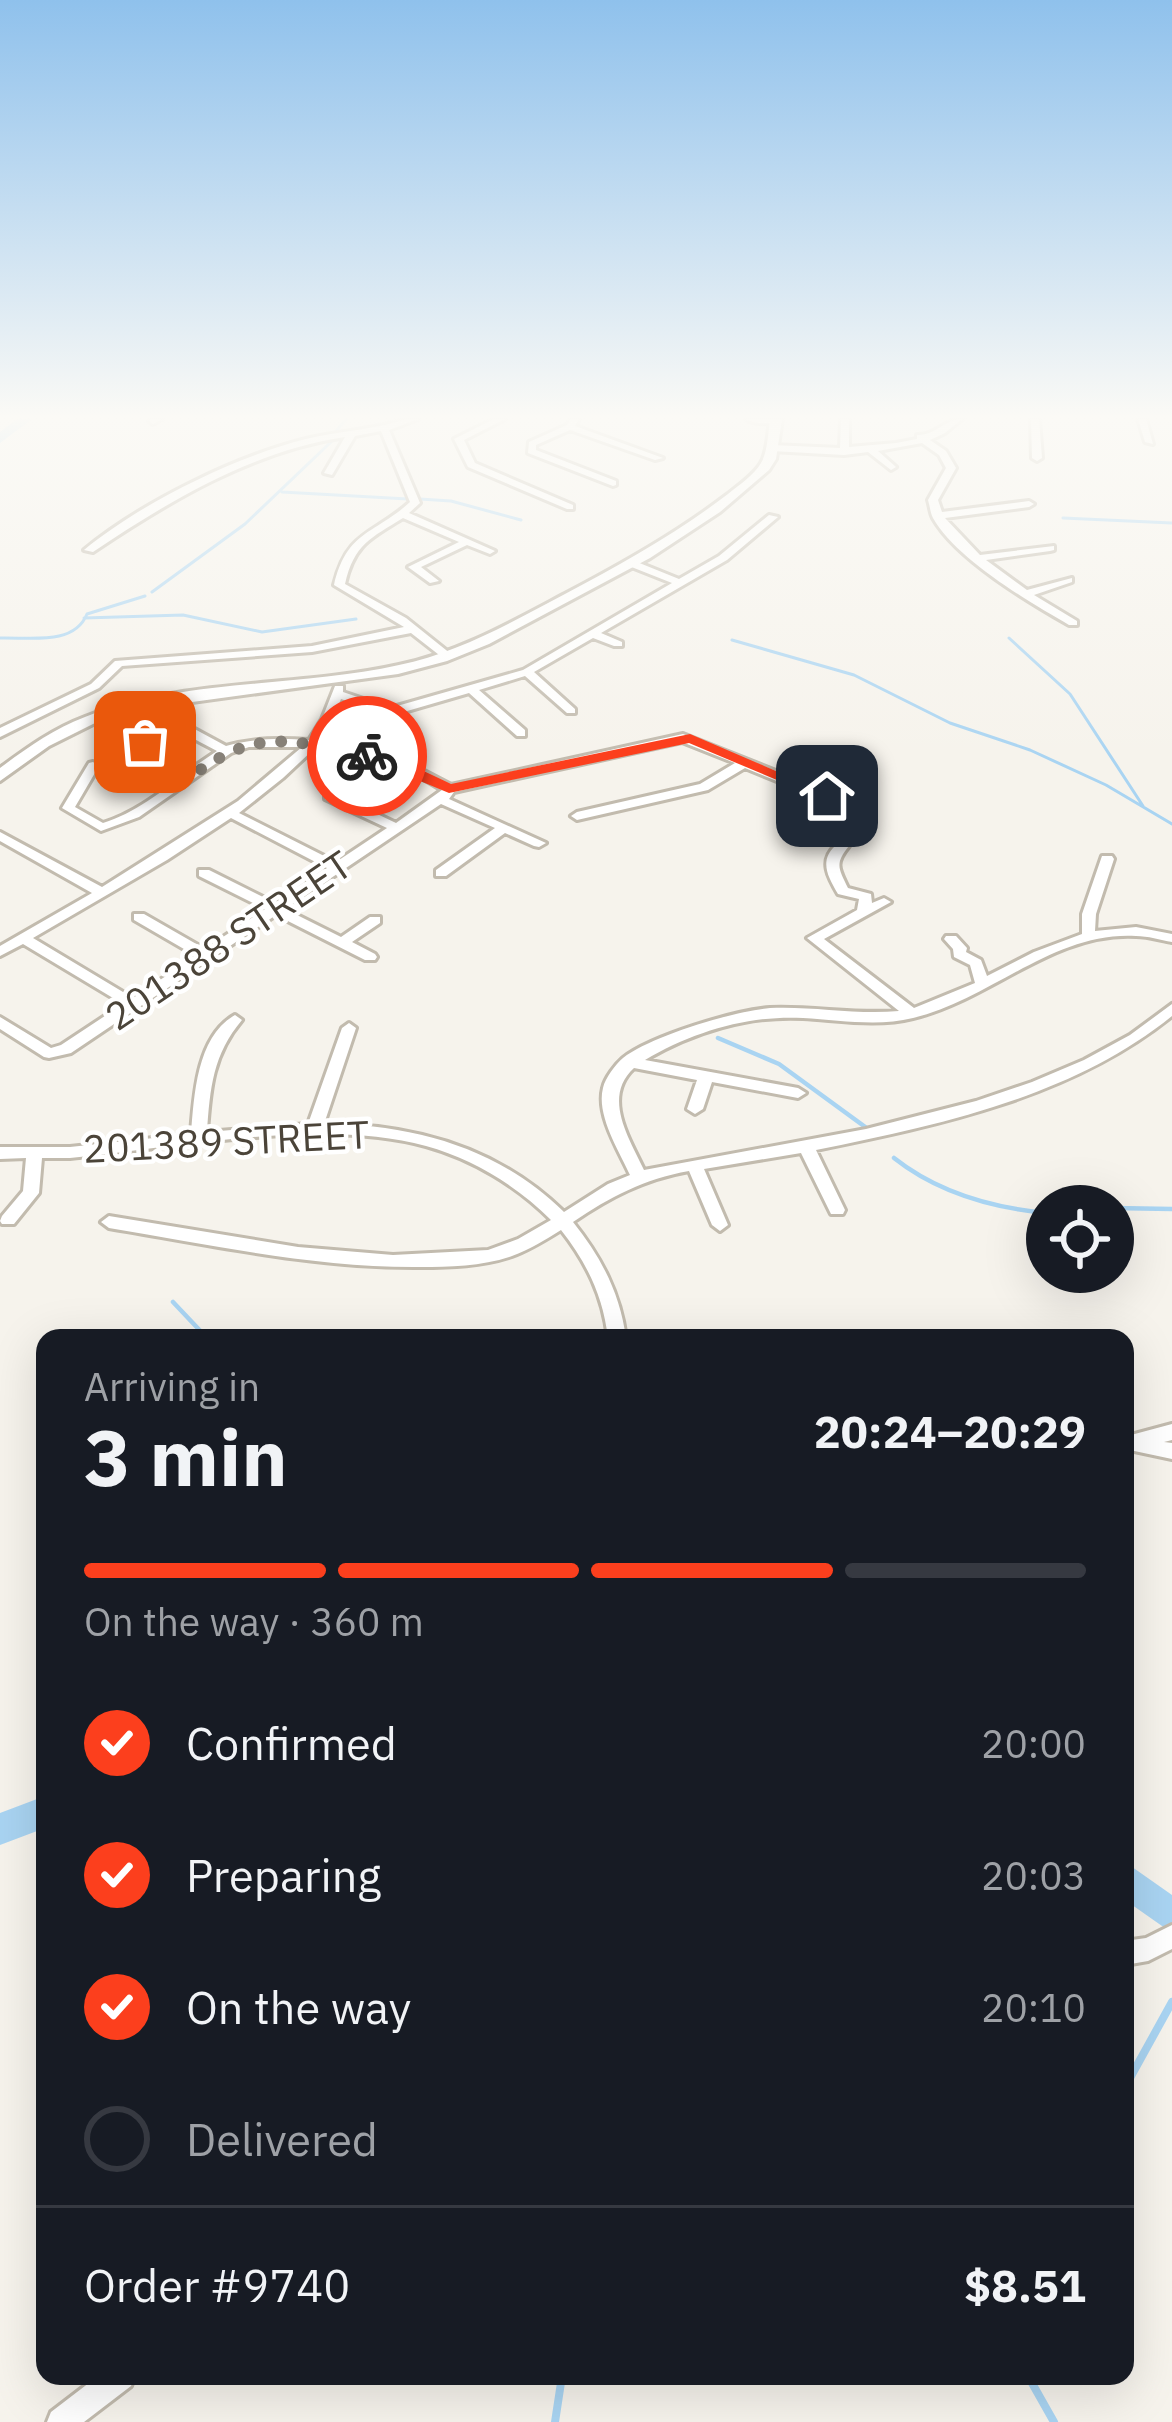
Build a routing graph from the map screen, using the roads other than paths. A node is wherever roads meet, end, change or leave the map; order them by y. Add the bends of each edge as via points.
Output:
1 (114, 532) edge
2 (367, 532) edge
3 (443, 532) edge
4 (688, 532) edge
5 (756, 532) edge
6 (954, 532) edge
7 (466, 542) junction
8 (1050, 548) dead end
9 (89, 550) dead end
10 (490, 551) dead end
11 (980, 558) junction
12 (633, 564) junction
13 (1068, 580) dead end
14 (434, 581) dead end
15 (680, 583) junction
16 (1024, 595) junction
17 (1073, 623) dead end
18 (412, 628) junction
19 (590, 633) junction
20 (618, 644) dead end
21 (447, 656) junction
22 (527, 672) junction
23 (339, 688) junction
24 (472, 689) junction
25 (572, 711) dead end
26 (185, 729) dead end
27 (0, 733) edge
28 (521, 733) dead end
29 (145, 742) dead end
30 (311, 745) junction
31 (226, 751) junction
32 (746, 762) junction
33 (93, 766) dead end
34 (197, 772) junction
35 (0, 776) edge
36 (444, 794) junction
37 (328, 796) dead end
38 (228, 812) junction
39 (577, 816) dead end
40 (397, 828) junction
41 (504, 829) junction
42 (0, 836) edge
43 (539, 843) dead end
44 (1107, 859) dead end
45 (337, 868) junction
46 (204, 873) dead end
47 (441, 873) dead end
48 (99, 891) junction
49 (884, 902) dead end
50 (274, 910) junction
51 (864, 912) junction
52 (140, 917) dead end
53 (375, 920) dead end
54 (1088, 933) junction
55 (22, 938) junction
56 (1172, 938) edge
57 (951, 939) dead end
58 (341, 943) junction
59 (0, 952) edge
60 (205, 956) junction
61 (370, 957) dead end
62 (982, 983) junction
63 (133, 1004) junction
64 (1172, 1009) edge
65 (912, 1015) junction
66 (235, 1020) dead end
67 (0, 1022) edge
68 (349, 1028) dead end
69 (628, 1062) junction
70 (705, 1079) junction
71 (798, 1094) dead end
72 (694, 1109) dead end
73 (315, 1128) junction
74 (199, 1137) junction
75 (806, 1147) junction
76 (0, 1153) edge
77 (35, 1153) junction
78 (695, 1167) junction
79 (639, 1177) junction
80 (837, 1210) dead end
81 (560, 1218) junction
82 (8, 1220) dead end
83 (109, 1222) dead end
84 (720, 1225) dead end
85 (615, 1329) edge
86 (1172, 1432) edge
87 (1134, 1440) edge
88 (1134, 1442) edge
89 (1172, 1451) edge
90 (1172, 1937) edge
91 (1134, 1951) edge
92 (109, 2385) edge
93 (61, 2422) edge

1 - 9 street
2 - 18 street via 339,582
3 - 7 street
4 - 12 street
5 - 15 street
6 - 11 street
7 - 10 street
7 - 14 street via 413,567
8 - 11 street
11 - 16 street
12 - 15 street
12 - 21 street
13 - 16 street
15 - 19 street
16 - 17 street
18 - 21 street
18 - 27 street via 312,649 118,663 95,686
19 - 20 street
19 - 22 street
21 - 23 street
22 - 24 street
22 - 25 street
23 - 24 street via 390,712
23 - 30 street
23 - 35 street via 200,692 127,706 52,738
24 - 28 street
26 - 31 street
29 - 34 street
30 - 31 street via 254,742
30 - 36 street via 386,760
30 - 38 street
31 - 34 street
32 - 36 street via 683,738
32 - 39 street via 704,788
32 - 51 street via 830,798 807,818 826,824 842,846 832,869 843,891 866,898
33 - 34 street via 68,808 101,827
36 - 40 street, 201388 STREET
36 - 41 street
37 - 40 street
38 - 45 street
38 - 48 street
40 - 45 street, 201388 STREET
41 - 43 street
41 - 47 street
42 - 48 street
44 - 54 street
45 - 50 street, 201388 STREET
46 - 50 street
48 - 55 street
49 - 51 street
50 - 58 street
50 - 60 street, 201388 STREET
51 - 65 street via 815,940
52 - 60 street
53 - 58 street
54 - 56 street
54 - 62 street
55 - 59 street
55 - 63 street
57 - 62 street via 976,964
58 - 61 street
60 - 63 street, 201388 STREET
62 - 65 street
63 - 67 street, 201388 STREET via 53,1054
64 - 75 street via 1069,1075
65 - 69 street via 757,1013
66 - 74 street via 223,1030 203,1090
68 - 73 street
69 - 70 street
69 - 79 street via 613,1078 610,1097
70 - 71 street
70 - 72 street
73 - 74 street, 201389 STREET
73 - 81 street, 201389 STREET via 383,1132 450,1148 521,1184
74 - 77 street, 201389 STREET
75 - 78 street
75 - 80 street
76 - 77 street, 201389 STREET
77 - 82 street via 31,1193
78 - 79 street
78 - 84 street
79 - 81 street
81 - 83 street via 508,1251 394,1261
81 - 85 street, 201389 STREET via 608,1288
86 - 87 street
88 - 89 street
90 - 91 street
92 - 93 street

